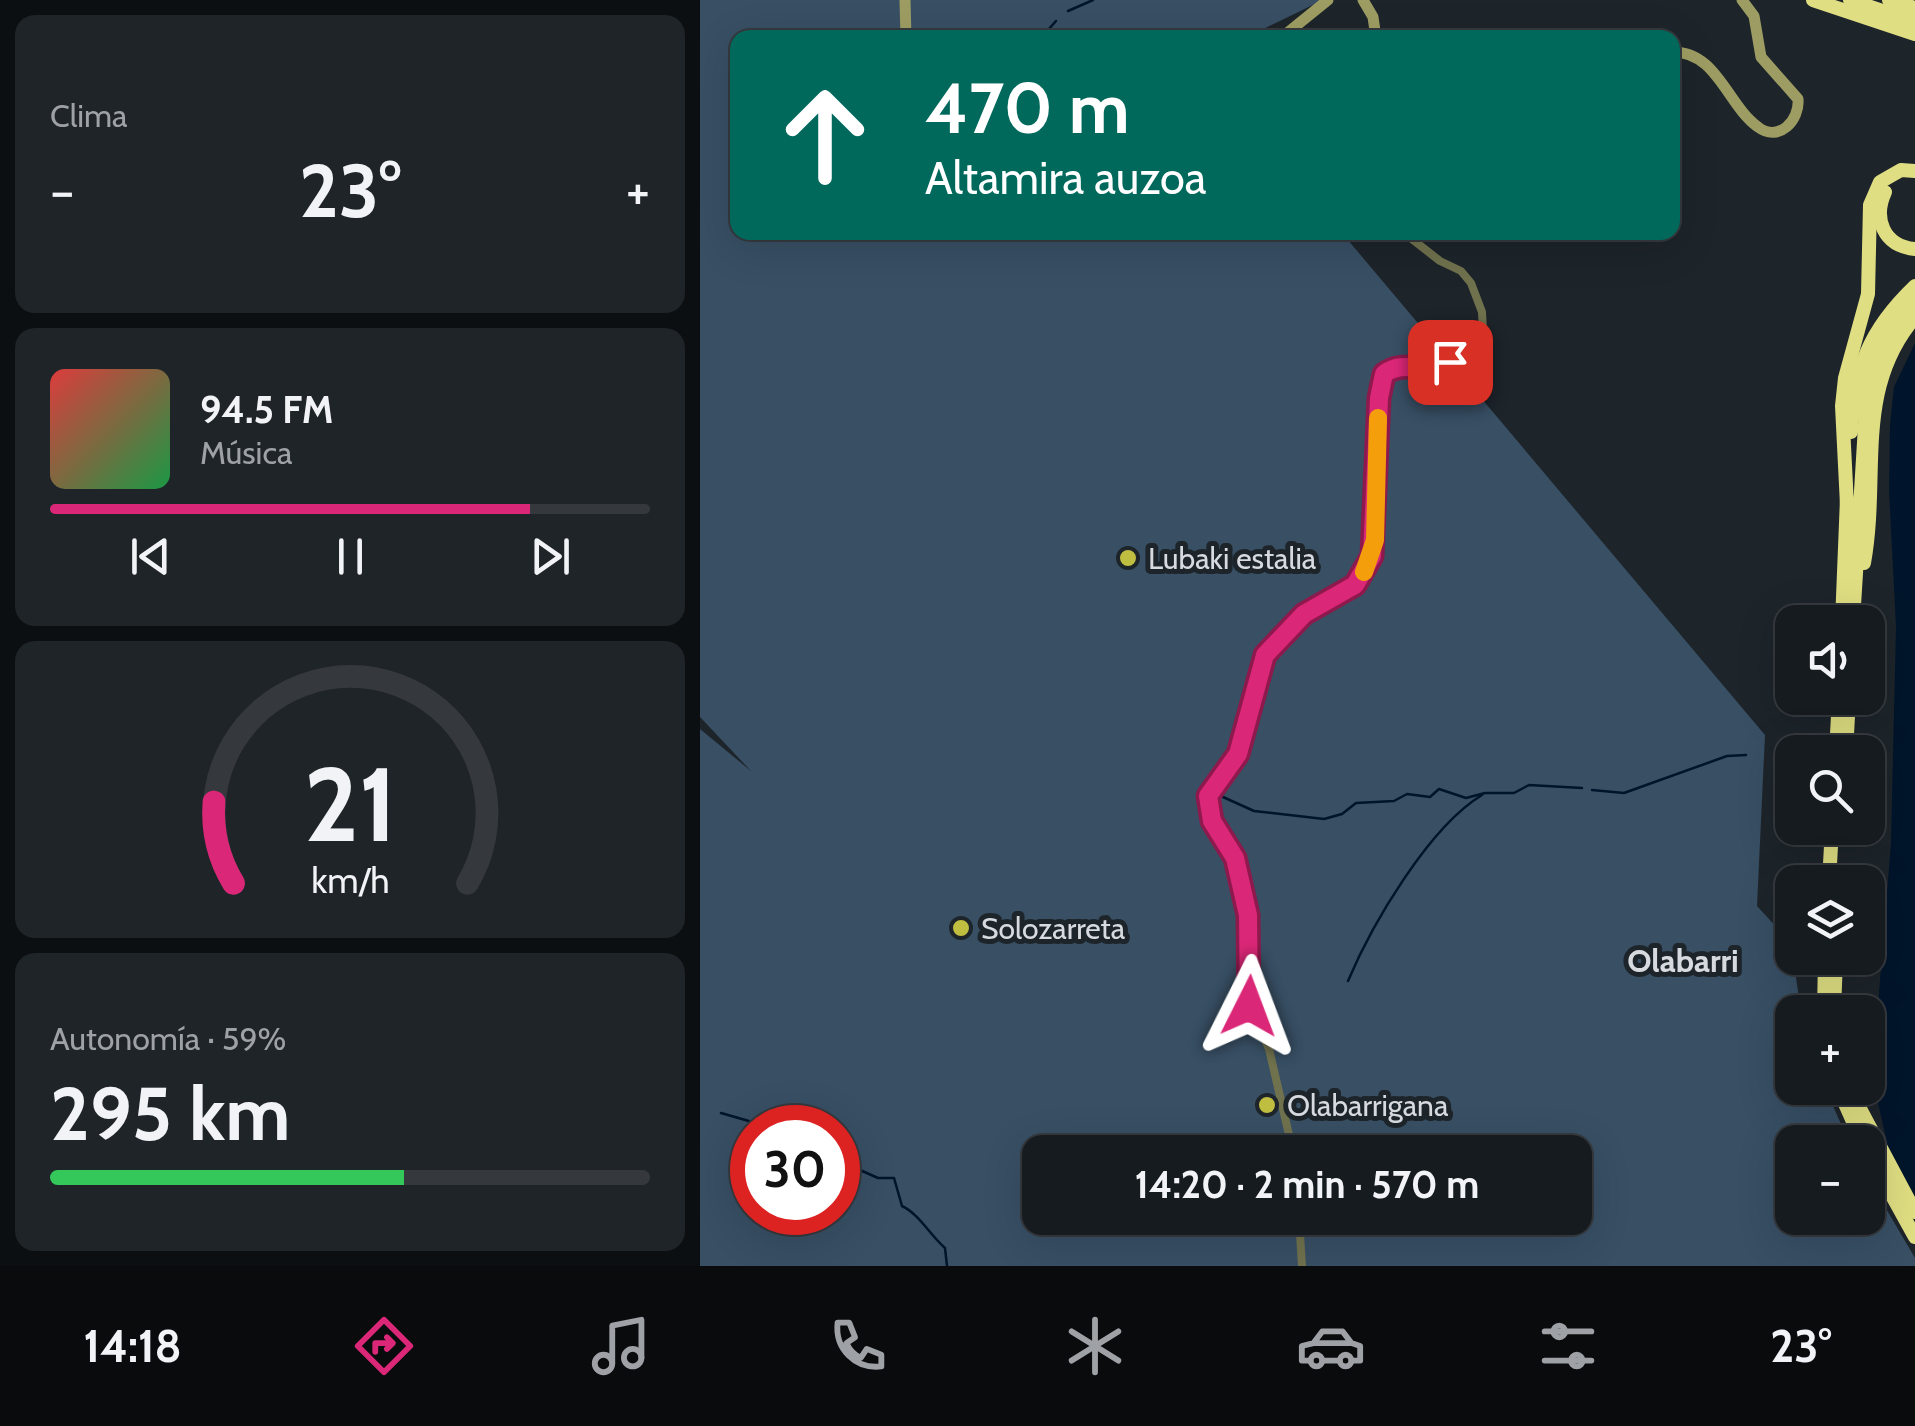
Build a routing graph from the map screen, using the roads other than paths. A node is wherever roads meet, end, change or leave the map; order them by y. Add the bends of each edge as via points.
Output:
1 (905, 0) edge
2 (1328, 0) edge
3 (1364, 0) edge
4 (1742, 0) edge
5 (1813, 0) edge
6 (1850, 0) edge
7 (1889, 0) edge
8 (1915, 8) edge
9 (1915, 22) edge
10 (906, 30) edge
11 (1291, 30) edge
12 (1375, 30) edge
13 (1915, 34) edge
14 (1680, 53) edge
15 (1915, 172) edge
16 (1414, 240) edge
17 (1915, 249) edge
18 (1915, 286) edge
19 (1915, 300) edge
20 (1915, 317) edge
21 (1847, 505) junction
22 (1849, 605) edge
23 (1850, 605) edge
24 (1852, 605) edge
25 (1859, 1105) edge
26 (1290, 1135) edge
27 (1885, 1183) edge
28 (1915, 1212) edge
29 (1300, 1235) edge
30 (1915, 1237) edge
31 (1302, 1266) edge

1 - 10 street
2 - 11 street
3 - 12 street
4 - 14 street via 1754,16 1761,57 1796,96 1793,123 1778,131 1758,127 1705,62
5 - 13 highway
6 - 9 highway
7 - 8 highway
15 - 17 highway via 1884,193 1879,213 1885,234
15 - 21 highway via 1901,170 1880,182 1870,206 1868,294 1842,406
16 - 26 street via 1471,283 1483,332 1441,368 1387,370 1379,398 1372,556 1355,585 1304,614 1265,655 1238,754 1208,796 1208,812 1240,878 1252,942 1246,996 1269,1049
18 - 21 highway via 1877,330 1857,373
19 - 23 highway via 1886,335 1868,376
20 - 24 highway via 1879,378 1868,539
21 - 22 highway
25 - 28 highway
27 - 30 highway
29 - 31 street

